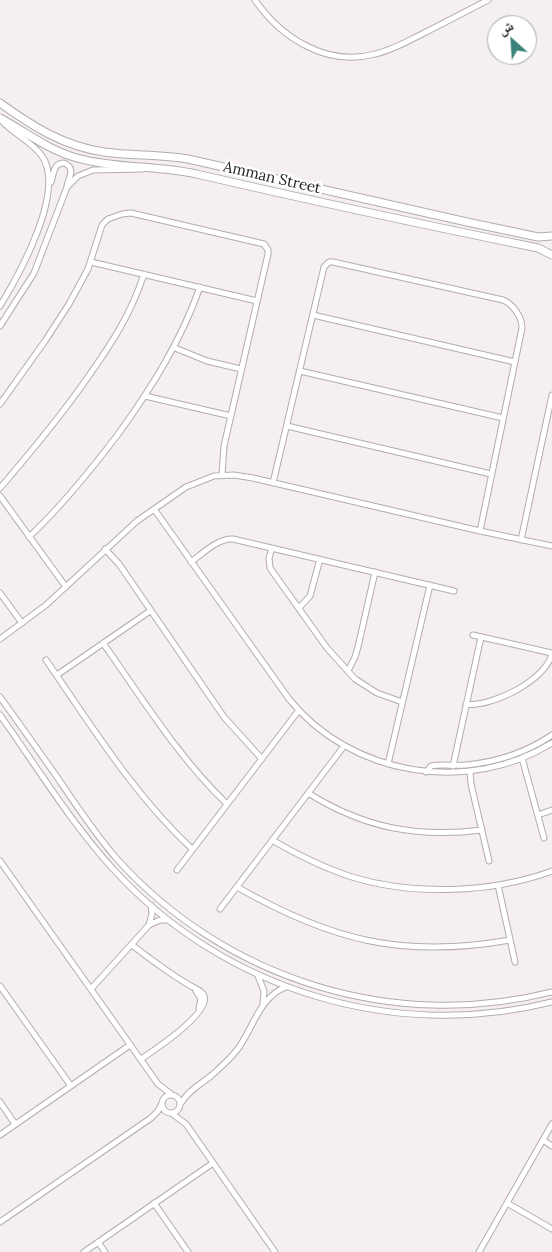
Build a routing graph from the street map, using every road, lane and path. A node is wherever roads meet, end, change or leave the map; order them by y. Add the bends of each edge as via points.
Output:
1 (255, 0) edge
2 (488, 0) edge
3 (0, 103) edge
4 (0, 118) edge
5 (153, 168) junction
6 (67, 187) junction
7 (49, 188) junction
8 (552, 236) edge
9 (552, 255) edge
10 (91, 262) junction
11 (144, 274) junction
12 (200, 287) junction
13 (258, 300) junction
14 (0, 306) edge
15 (313, 315) junction
16 (0, 326) edge
17 (175, 348) junction
18 (515, 362) junction
19 (241, 369) junction
20 (300, 371) junction
21 (552, 394) edge
22 (145, 396) junction
23 (0, 404) edge
24 (231, 416) junction
25 (503, 418) junction
26 (287, 426) junction
27 (491, 474) junction
28 (222, 475) junction
29 (273, 483) junction
30 (0, 488) edge
31 (0, 496) edge
32 (154, 509) junction
33 (480, 531) junction
34 (29, 537) junction
35 (521, 540) junction
36 (552, 546) edge
37 (272, 548) junction
38 (105, 549) junction
39 (320, 559) junction
40 (191, 562) junction
41 (375, 572) junction
42 (430, 585) junction
43 (66, 587) junction
44 (454, 591) dead end
45 (0, 593) edge
46 (298, 608) junction
47 (150, 611) junction
48 (22, 623) junction
49 (473, 635) dead end
50 (481, 637) junction
51 (0, 639) edge
52 (103, 643) junction
53 (552, 653) edge
54 (46, 660) dead end
55 (348, 670) junction
56 (57, 675) junction
57 (0, 697) edge
58 (402, 702) junction
59 (466, 704) junction
60 (298, 710) junction
61 (0, 715) edge
62 (552, 735) edge
63 (552, 743) edge
64 (344, 746) junction
65 (522, 758) junction
66 (262, 759) junction
67 (388, 764) junction
68 (453, 766) junction
69 (470, 771) junction
70 (426, 772) junction
71 (308, 793) junction
72 (227, 804) junction
73 (552, 810) edge
74 (538, 815) junction
75 (482, 830) junction
76 (544, 838) dead end
77 (272, 840) junction
78 (192, 849) junction
79 (0, 861) edge
80 (489, 861) dead end
81 (177, 870) dead end
82 (552, 872) edge
83 (498, 885) junction
84 (237, 887) junction
85 (150, 905) junction
86 (220, 909) dead end
87 (168, 920) junction
88 (149, 926) junction
89 (510, 940) junction
90 (132, 945) junction
91 (515, 962) dead end
92 (244, 968) junction
93 (271, 970) junction
94 (257, 975) junction
95 (0, 986) edge
96 (287, 987) junction
97 (91, 989) junction
98 (552, 992) edge
99 (552, 1002) edge
100 (263, 1004) junction
101 (130, 1045) junction
102 (141, 1059) junction
103 (158, 1084) junction
104 (71, 1086) junction
105 (191, 1090) junction
106 (173, 1095) junction
107 (0, 1102) edge
108 (162, 1102) junction
109 (181, 1104) junction
110 (170, 1113) junction
111 (151, 1118) junction
112 (16, 1124) junction
113 (186, 1124) junction
114 (552, 1124) edge
115 (0, 1135) edge
116 (542, 1140) junction
117 (552, 1146) edge
118 (213, 1163) junction
119 (154, 1203) junction
120 (507, 1203) junction
121 (0, 1221) edge
122 (552, 1228) edge
123 (98, 1242) junction
124 (84, 1252) edge
125 (106, 1252) edge
126 (188, 1252) edge
127 (275, 1252) edge
128 (479, 1252) edge

1 - 2 street via 298,42 319,52 346,58 389,50
3 - 8 main road, Amman Street via 48,134 86,148 188,159 538,237
4 - 5 main road, Amman Street via 65,154 98,162
4 - 7 street via 42,156 48,171
5 - 6 street via 93,170 78,176
5 - 9 main road, Amman Street via 195,174 538,248
6 - 7 street via 71,169 63,162 56,166
6 - 16 street via 34,273
7 - 14 street via 34,240
10 - 11 street
10 - 13 street via 104,223 122,214 134,213 266,246 268,254
10 - 23 street via 58,323
11 - 12 street
11 - 30 street via 129,314 114,340 57,421
12 - 13 street
12 - 17 street
13 - 19 street
15 - 18 street
15 - 18 street via 324,267 331,262 503,300 511,305 522,323
15 - 20 street
17 - 19 street via 207,361
17 - 22 street
18 - 25 street
19 - 24 street
20 - 25 street
20 - 26 street
21 - 35 street
22 - 24 street
22 - 34 street via 83,480
24 - 28 street
25 - 27 street
26 - 27 street
26 - 29 street
27 - 33 street
28 - 29 street
28 - 32 street via 193,483
29 - 33 street
31 - 34 street
32 - 38 street
32 - 40 street
33 - 35 street
34 - 43 street
35 - 36 street
37 - 39 street
37 - 40 street via 228,538
37 - 46 street via 269,565
38 - 43 street
38 - 47 street via 119,564
39 - 41 street
39 - 46 street via 308,600
40 - 60 street
41 - 42 street
41 - 55 street via 358,647
42 - 44 street
42 - 58 street
43 - 48 street
45 - 48 street
46 - 55 street via 327,648
47 - 52 street
47 - 66 street via 224,717
48 - 51 street
49 - 50 street
50 - 53 street
50 - 59 street
52 - 56 street
52 - 72 street via 180,752
53 - 59 street via 544,669 516,690 488,703
54 - 56 street
55 - 58 street via 366,686
56 - 78 street via 138,790
57 - 93 street via 90,826 136,879 197,930
58 - 67 street
59 - 68 street
60 - 64 street
60 - 66 street
61 - 85 street via 94,847
62 - 68 street via 503,758
63 - 65 street
64 - 67 street
64 - 71 street
65 - 69 street
65 - 74 street
66 - 72 street
67 - 70 street
68 - 70 street via 431,766
69 - 70 street
69 - 75 street
71 - 75 street via 344,813 396,830 439,833
71 - 77 street
72 - 78 street
73 - 74 street
74 - 76 street
75 - 80 street
77 - 83 street via 325,867 370,881 440,889
77 - 84 street
78 - 81 street
79 - 97 street
82 - 83 street
83 - 89 street
84 - 86 street
84 - 89 street via 304,921 356,939 419,947 456,947
85 - 87 street
85 - 88 street
87 - 88 street via 156,921
87 - 92 street
88 - 90 street
89 - 91 street
90 - 97 street
90 - 102 street via 192,987 201,999 198,1012 178,1033
92 - 93 street via 266,975
92 - 94 street
93 - 98 street via 304,983 386,1002 450,1006 515,1000
94 - 96 street
94 - 100 street via 264,991
95 - 104 street
96 - 99 street via 356,1007 424,1015 490,1013
96 - 100 street
97 - 101 street
100 - 105 street via 231,1056
101 - 102 street
101 - 104 street
102 - 103 street
103 - 106 street
103 - 108 street
104 - 112 street
105 - 106 street
105 - 109 street
106 - 108 street via 165,1097
106 - 109 street
107 - 112 street
108 - 110 street via 163,1108
108 - 111 street
109 - 110 street via 178,1110
109 - 113 street
110 - 111 street
110 - 113 street
111 - 121 street
112 - 115 street
113 - 118 street
114 - 116 street
116 - 117 street
116 - 120 street
118 - 119 street
118 - 127 street
119 - 123 street
119 - 126 street
120 - 122 street
120 - 128 street
123 - 124 street
123 - 125 street

